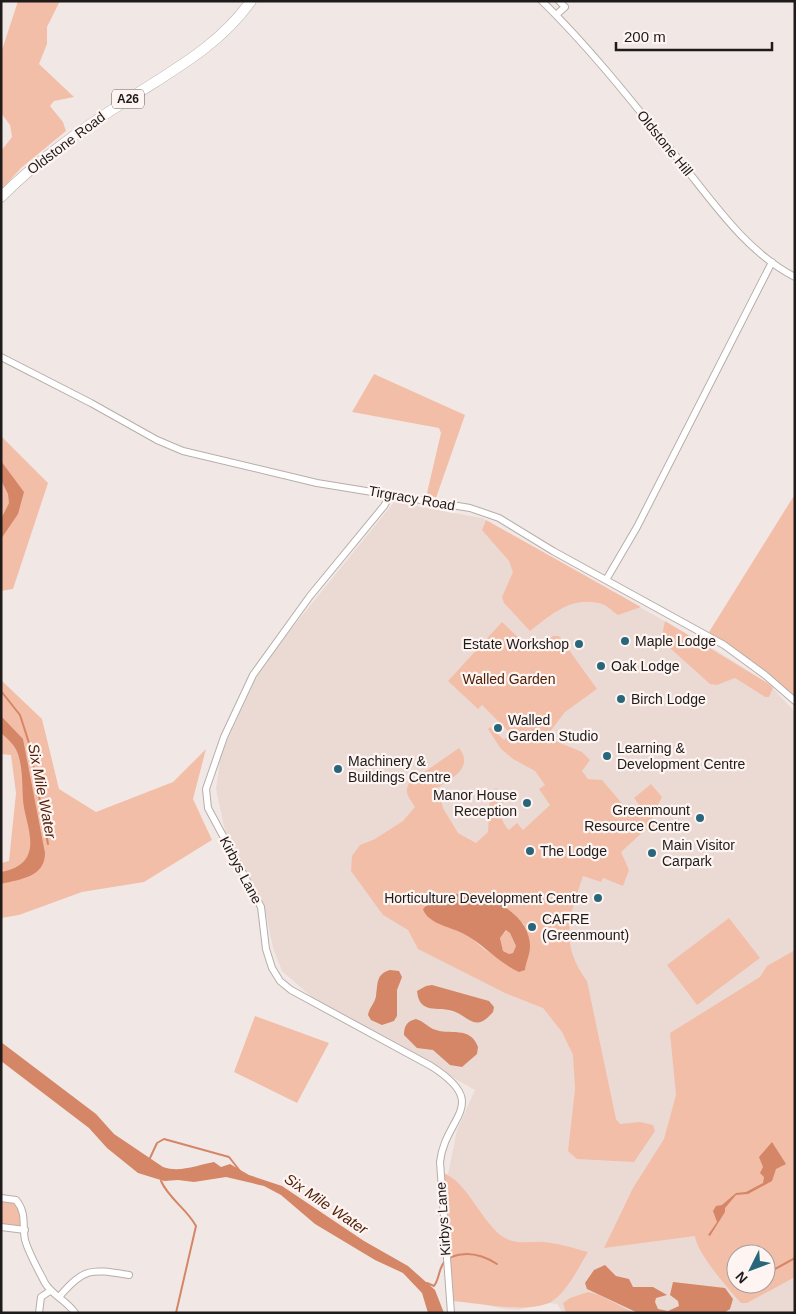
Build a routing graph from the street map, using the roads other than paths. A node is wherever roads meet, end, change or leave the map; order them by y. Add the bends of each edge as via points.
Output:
1 (251, 1) edge
2 (542, 1) edge
3 (559, 1) edge
4 (556, 15) junction
5 (1, 197) edge
6 (772, 262) junction
7 (795, 276) edge
8 (1, 357) edge
9 (390, 495) junction
10 (606, 580) junction
11 (795, 701) edge
12 (1, 1198) edge
13 (1, 1227) edge
14 (25, 1230) junction
15 (129, 1275) dead end
16 (50, 1291) junction
17 (59, 1297) junction
18 (39, 1313) edge
19 (75, 1313) edge
20 (451, 1313) edge

1 - 5 highway, Oldstone Road / A26 via 224,33 202,52 70,138
2 - 4 street, Oldstone Hill
3 - 4 street via 565,7
4 - 6 street, Oldstone Hill via 733,226
6 - 7 street, Oldstone Hill
6 - 10 street
8 - 9 street, Tirgracy Road via 183,452 317,483
9 - 10 street, Tirgracy Road via 486,512
9 - 20 street, Kirbys Lane via 253,675 224,736 206,789 206,798 214,820 261,907 268,959 280,981 439,1071 459,1091 462,1108 440,1162
10 - 11 street, Tirgracy Road via 724,645
12 - 14 street via 16,1200 22,1208
13 - 14 street
14 - 16 street via 25,1241
15 - 17 street via 92,1270 82,1274
16 - 17 street
16 - 18 street via 41,1297
17 - 19 street

